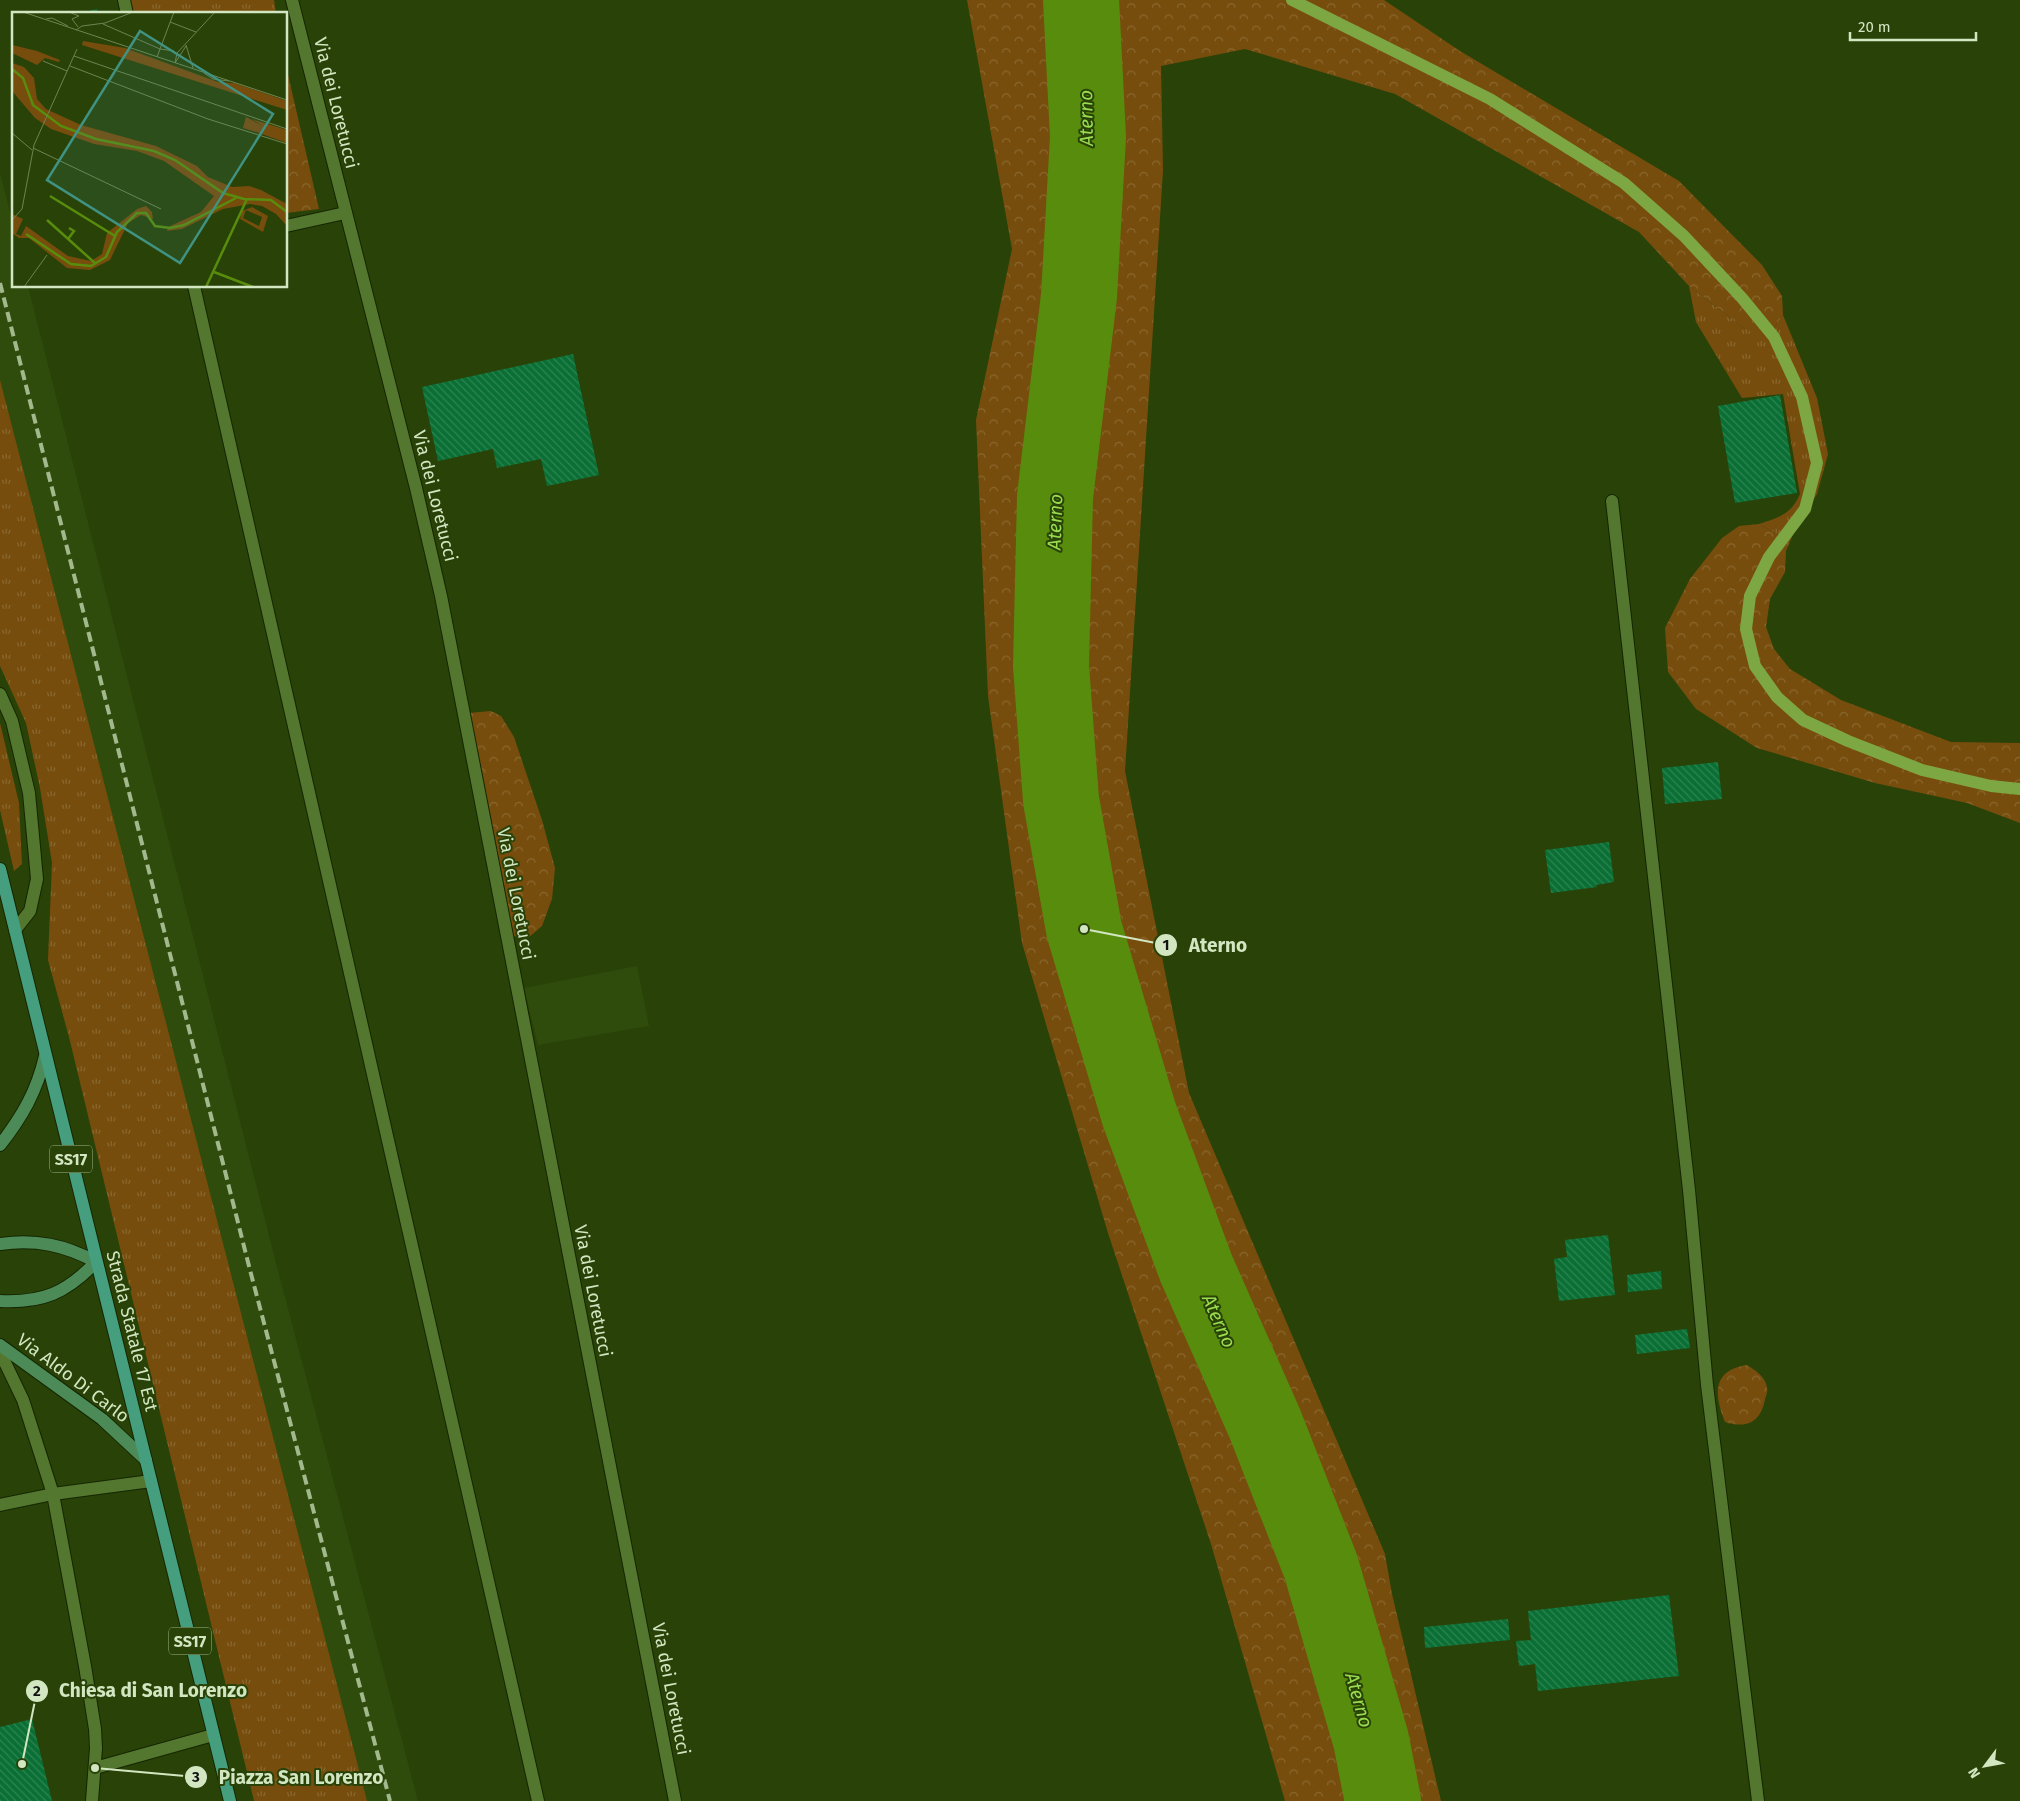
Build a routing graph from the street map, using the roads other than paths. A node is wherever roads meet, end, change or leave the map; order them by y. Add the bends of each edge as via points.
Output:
1 (292, 0) edge
2 (345, 213) junction
3 (288, 226) edge
4 (194, 288) edge
5 (1612, 502) dead end
6 (0, 694) edge
7 (0, 869) edge
8 (15, 930) junction
9 (45, 1056) junction
10 (0, 1144) edge
11 (0, 1244) edge
12 (96, 1262) junction
13 (0, 1301) edge
14 (0, 1345) edge
15 (0, 1352) edge
16 (146, 1460) junction
17 (151, 1480) junction
18 (53, 1494) junction
19 (0, 1505) edge
20 (213, 1735) junction
21 (95, 1768) junction
22 (92, 1801) edge
23 (230, 1801) edge
24 (538, 1801) edge
25 (675, 1801) edge
26 (1758, 1801) edge

1 - 2 street, Via dei Loretucci
2 - 3 street
2 - 25 street, Via dei Loretucci via 416,488 440,596
4 - 24 street
5 - 26 street via 1708,1385
6 - 8 street via 12,720 29,792 37,878 30,911
7 - 8 main road, Strada Statale 17 Est / SS17
8 - 9 main road, Strada Statale 17 Est / SS17
9 - 10 street via 33,1095 20,1119
9 - 12 main road, Strada Statale 17 Est / SS17
11 - 12 street via 31,1242 54,1245
12 - 13 street via 70,1286 54,1294 33,1300
12 - 16 main road, Strada Statale 17 Est / SS17
14 - 16 street, Via Aldo Di Carlo via 96,1414
15 - 18 street via 23,1400
16 - 17 main road, Strada Statale 17 Est / SS17
17 - 18 street
17 - 20 main road, Strada Statale 17 Est / SS17
18 - 19 street
18 - 21 street via 95,1729
20 - 21 street
20 - 23 main road, Strada Statale 17 Est / SS17
21 - 22 street

